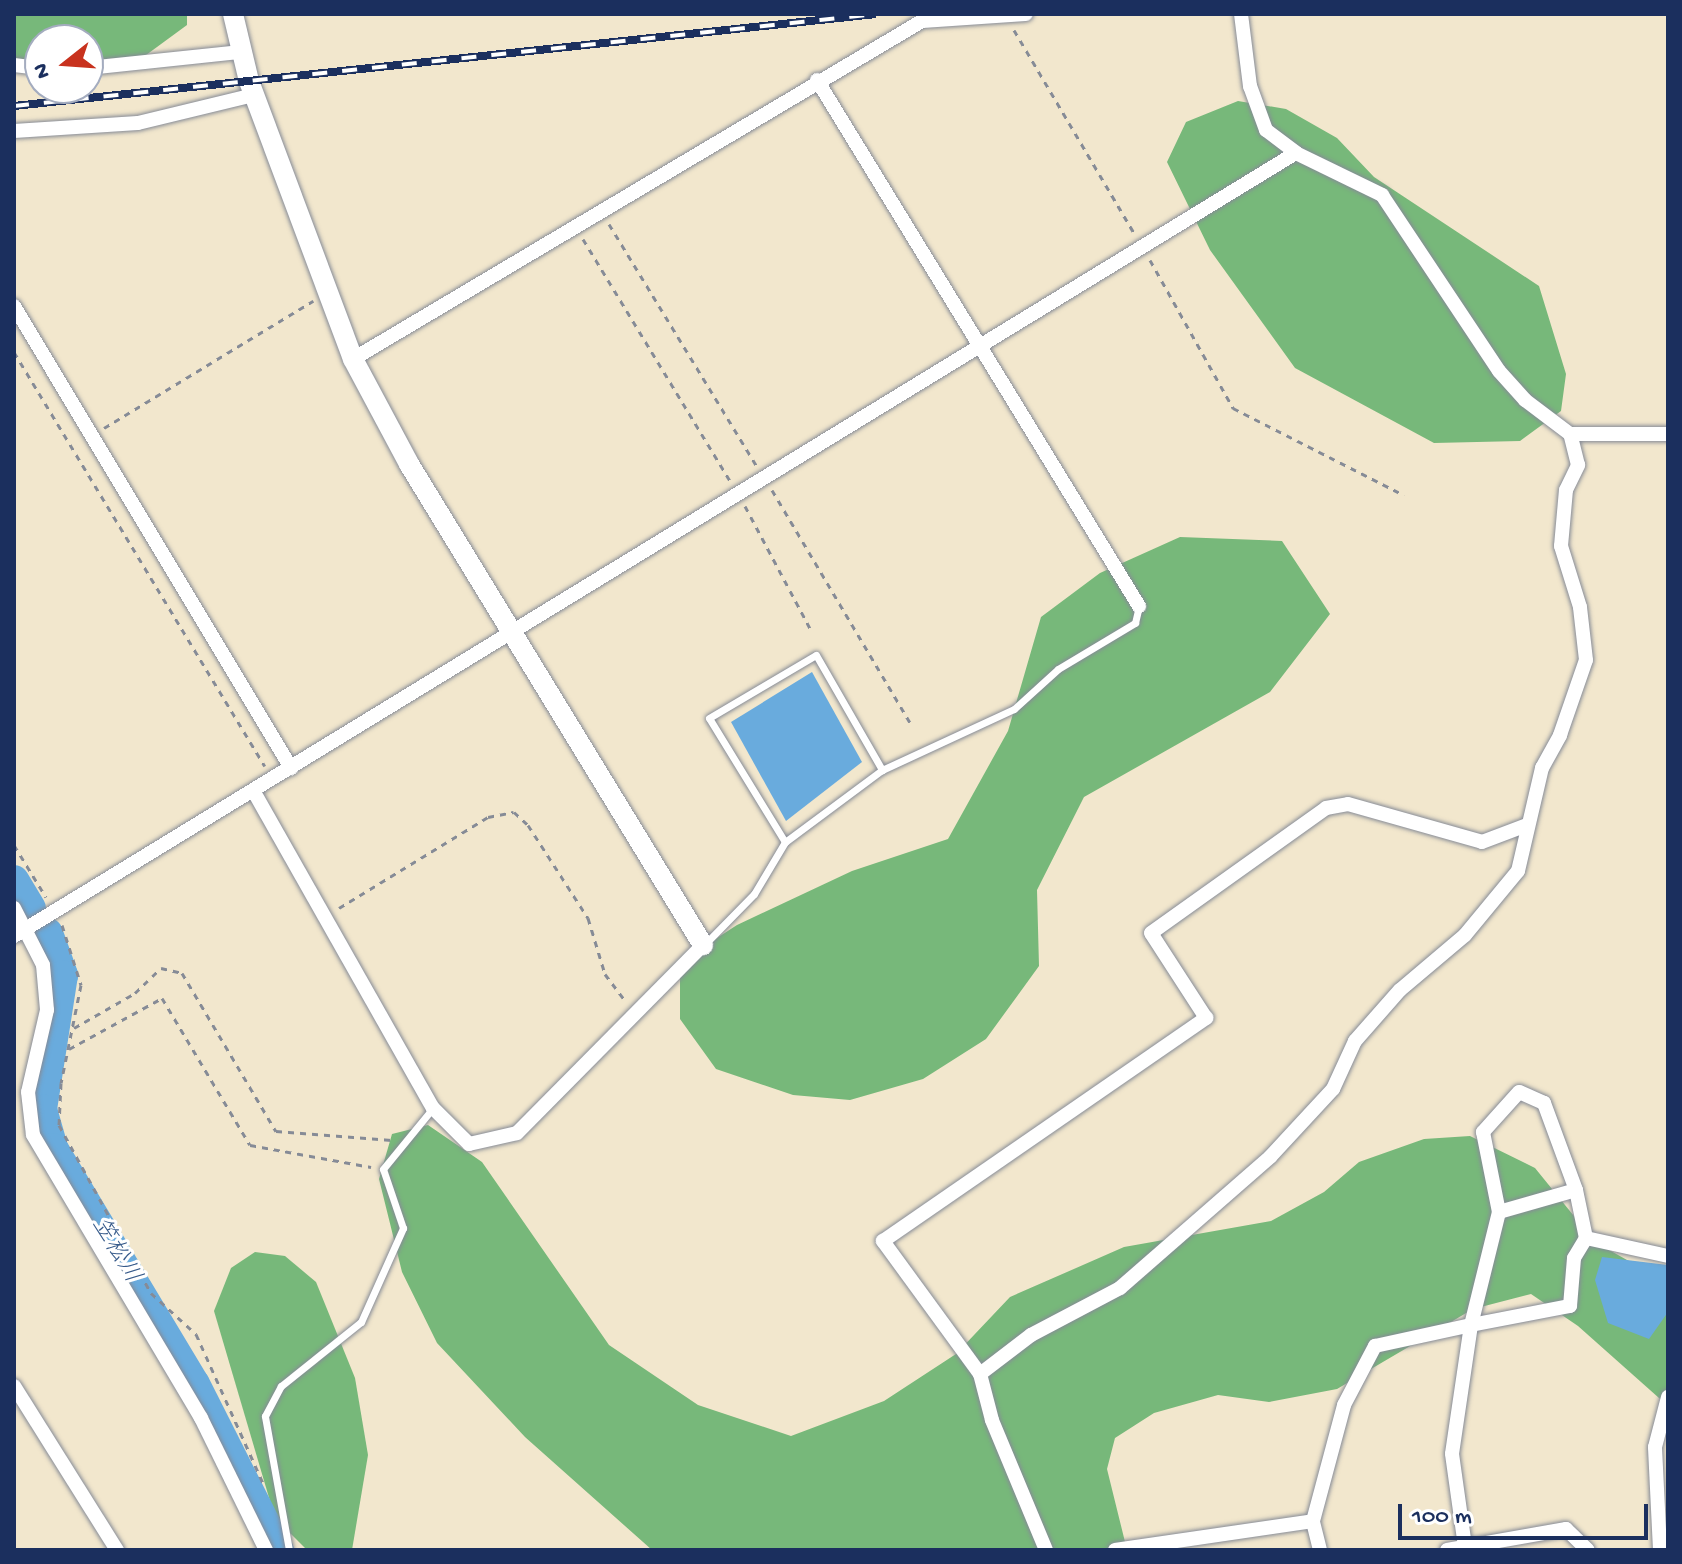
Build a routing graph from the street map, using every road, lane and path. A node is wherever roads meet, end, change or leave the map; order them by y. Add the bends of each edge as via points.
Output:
1 (233, 14) edge
2 (1241, 14) edge
3 (1020, 16) edge
4 (241, 52) junction
5 (104, 66) edge
6 (817, 80) junction
7 (254, 95) junction
8 (14, 131) edge
9 (1296, 153) junction
10 (574, 226) junction
11 (1142, 247) junction
12 (326, 292) junction
13 (14, 306) edge
14 (977, 349) junction
15 (14, 352) edge
16 (353, 359) junction
17 (1570, 434) junction
18 (1668, 434) edge
19 (92, 436) junction
20 (1404, 495) dead end
21 (740, 496) junction
22 (1139, 606) joint
23 (811, 630) dead end
24 (512, 636) junction
25 (291, 768) junction
26 (882, 770) junction
27 (273, 779) junction
28 (254, 792) junction
29 (1527, 825) junction
30 (785, 842) junction
31 (14, 845) edge
32 (14, 908) edge
33 (55, 911) junction
34 (326, 917) junction
35 (20, 932) edge
36 (703, 945) junction
37 (636, 1014) junction
38 (72, 1029) junction
39 (68, 1050) junction
40 (433, 1108) junction
41 (403, 1141) junction
42 (383, 1169) junction
43 (1576, 1190) junction
44 (1499, 1212) junction
45 (1586, 1238) junction
46 (1668, 1256) edge
47 (1471, 1325) junction
48 (980, 1374) junction
49 (14, 1386) edge
50 (1668, 1397) edge
51 (267, 1493) dead end
52 (1313, 1521) junction
53 (1465, 1547) junction
54 (117, 1550) edge
55 (266, 1550) edge
56 (289, 1550) edge
57 (1046, 1550) edge
58 (1115, 1550) edge
59 (1320, 1550) edge
60 (1447, 1550) edge
61 (1588, 1550) edge
62 (1660, 1550) edge

1 - 4 street
2 - 9 street via 1250,86 1266,130
3 - 6 street via 922,21
3 - 11 path via 1014,37
4 - 5 street
4 - 7 street
6 - 10 street
6 - 14 street
7 - 8 street via 138,123
7 - 12 street
9 - 11 street
9 - 17 street via 1382,195 1499,371 1525,400
10 - 16 street
10 - 21 path
11 - 14 street
11 - 20 path via 1233,408
12 - 16 street
12 - 19 path
13 - 19 street
14 - 21 street
14 - 22 street
15 - 27 path
16 - 24 street
17 - 18 street
17 - 29 street via 1578,465 1566,490 1561,546 1580,607 1586,660 1560,735 1542,768
19 - 25 street
21 - 23 path
21 - 24 street
22 - 26 lane via 1135,623 1058,669 1014,709
24 - 25 street
24 - 36 street
25 - 27 street
26 - 30 lane
26 - 30 lane via 816,655 709,718
27 - 28 street
28 - 33 street
28 - 34 street
29 - 48 street via 1528,842 1518,871 1465,935 1400,990 1355,1041 1333,1089 1270,1157 1120,1288 1031,1335
29 - 48 street via 1482,842 1348,804 1326,808 1151,933 1206,1018 883,1241
30 - 36 lane via 754,894
31 - 33 path
32 - 35 street
33 - 35 street
33 - 38 path via 71,940 81,985
34 - 37 path via 488,817 514,812 528,825 588,918 605,974
34 - 40 street
35 - 55 street via 43,965 47,1010 28,1092 33,1135 201,1418
36 - 37 street
37 - 40 street via 517,1133 469,1144
38 - 39 path
38 - 41 path via 135,993 161,968 182,973 276,1131
39 - 42 path via 162,998 250,1145
39 - 51 path via 59,1125 151,1293 196,1334
40 - 41 lane
41 - 42 lane
42 - 56 lane via 403,1228 361,1322 281,1386 265,1416
43 - 44 street
43 - 44 street via 1544,1103 1519,1092 1483,1132
43 - 45 street
44 - 47 street
45 - 46 street
45 - 47 street via 1574,1258 1570,1306
47 - 52 street via 1375,1346 1344,1405
47 - 53 street via 1452,1454
48 - 57 street via 992,1420
49 - 54 street
50 - 62 street via 1655,1447
52 - 58 street
52 - 59 street
53 - 60 street
53 - 61 street via 1566,1529

